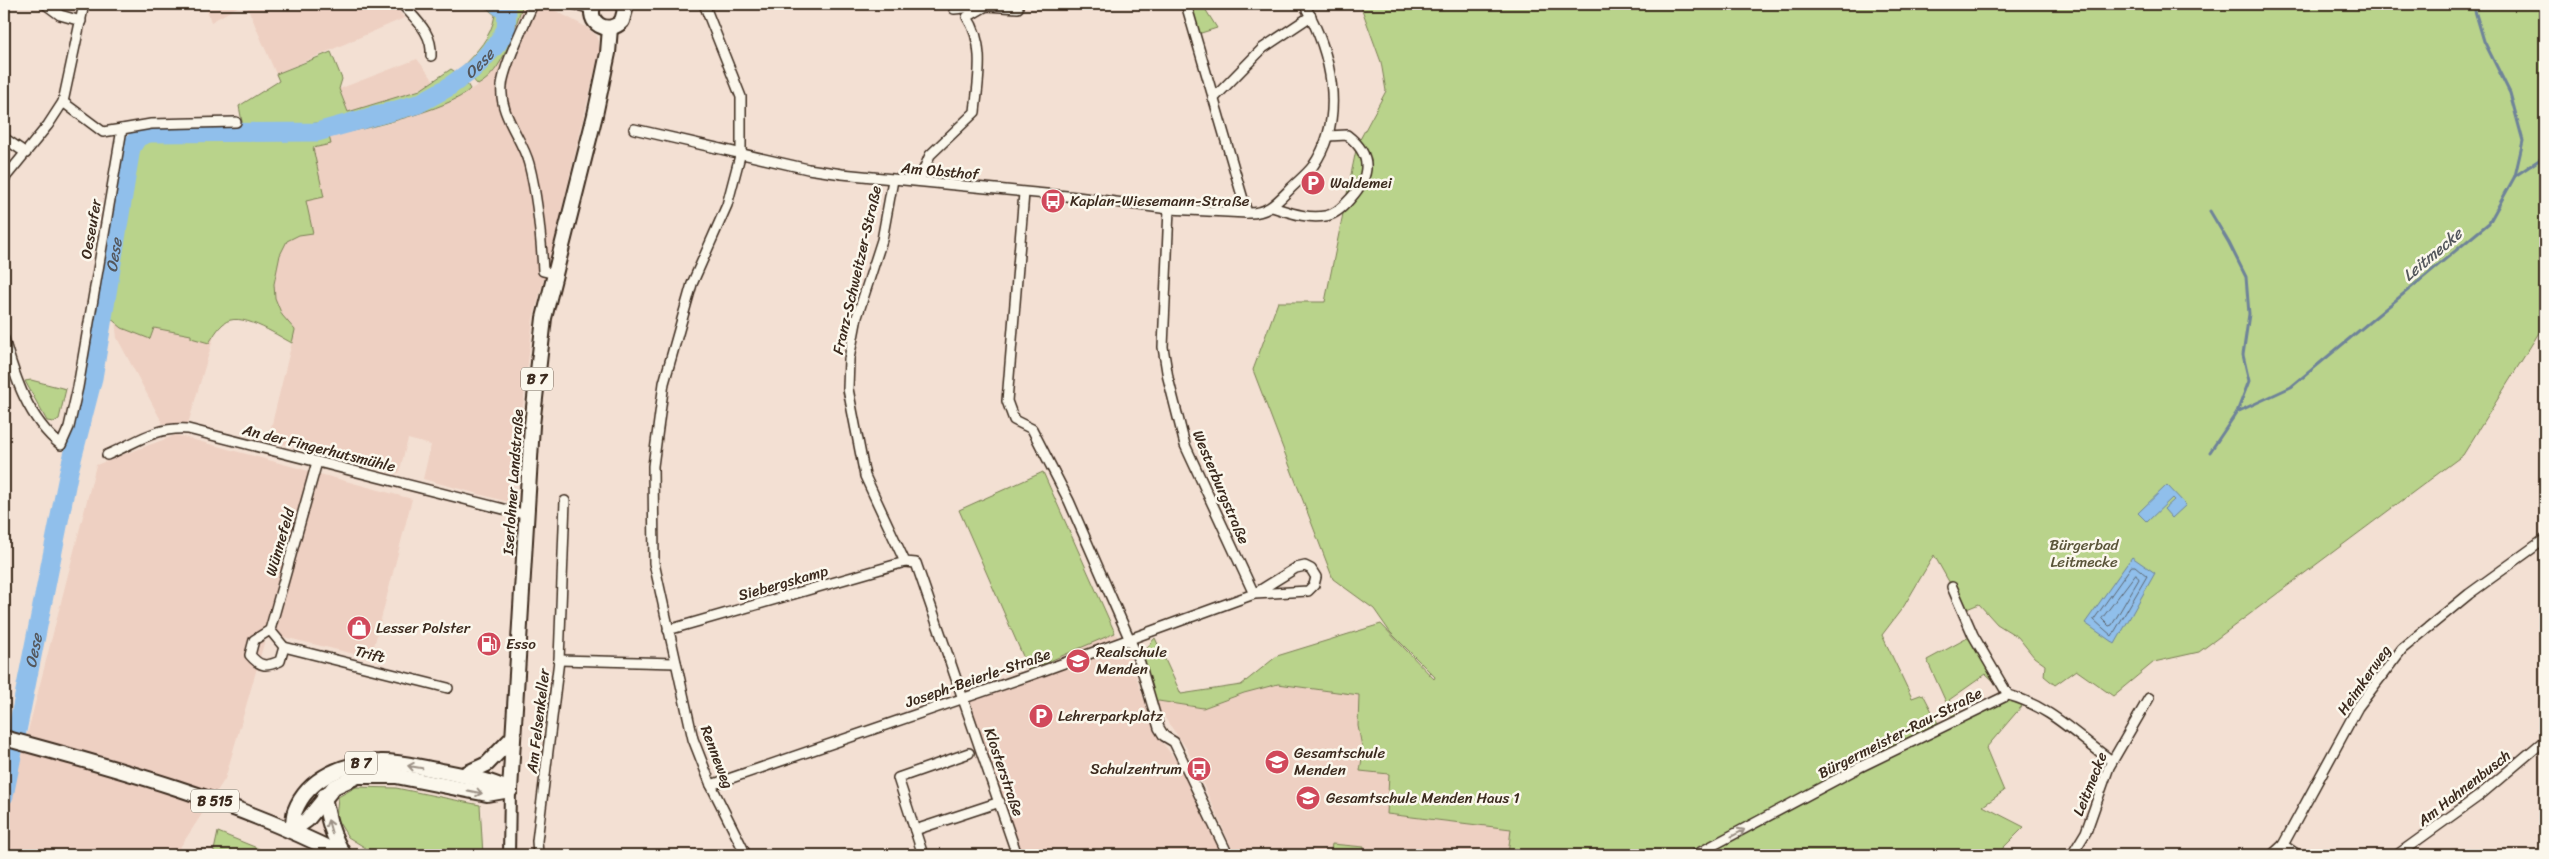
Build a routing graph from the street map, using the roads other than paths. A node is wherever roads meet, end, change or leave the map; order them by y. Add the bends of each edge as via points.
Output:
1 (45, 4) edge
2 (84, 4) edge
3 (402, 4) edge
4 (533, 4) edge
5 (573, 4) edge
6 (622, 4) edge
7 (704, 4) edge
8 (1186, 4) edge
9 (1304, 4) edge
10 (593, 6) edge
11 (986, 6) junction
12 (1018, 8) dead end
13 (954, 9) dead end
14 (1311, 16) junction
15 (81, 21) junction
16 (610, 28) junction
17 (431, 56) dead end
18 (1214, 99) junction
19 (63, 102) junction
20 (236, 122) dead end
21 (122, 129) junction
22 (634, 129) dead end
23 (1328, 136) junction
24 (4, 138) edge
25 (740, 152) junction
26 (26, 153) junction
27 (4, 179) edge
28 (893, 180) junction
29 (919, 181) junction
30 (1024, 193) junction
31 (1272, 207) junction
32 (1169, 209) junction
33 (1247, 213) junction
34 (555, 274) junction
35 (4, 339) edge
36 (107, 455) dead end
37 (317, 462) junction
38 (565, 501) dead end
39 (527, 515) junction
40 (2545, 539) edge
41 (905, 562) junction
42 (1952, 587) dead end
43 (1254, 594) junction
44 (270, 630) junction
45 (668, 630) junction
46 (1131, 640) junction
47 (284, 647) junction
48 (559, 660) junction
49 (676, 663) junction
50 (448, 688) dead end
51 (2008, 695) junction
52 (963, 697) junction
53 (2149, 698) dead end
54 (513, 737) junction
55 (4, 738) edge
56 (2545, 740) edge
57 (969, 753) dead end
58 (2112, 761) junction
59 (463, 775) junction
60 (711, 785) junction
61 (510, 790) junction
62 (324, 796) junction
63 (1000, 802) junction
64 (293, 830) junction
65 (915, 830) junction
66 (2283, 844) junction
67 (343, 855) edge
68 (509, 855) edge
69 (538, 855) edge
70 (746, 855) edge
71 (923, 855) edge
72 (1018, 855) edge
73 (1228, 855) edge
74 (1694, 855) edge
75 (2072, 855) edge
76 (2272, 855) edge
77 (2298, 855) edge
78 (2397, 855) edge

1 - 15 street via 60,15
2 - 15 street
3 - 17 street via 427,33 432,45
4 - 34 street via 502,84 502,99 529,162 537,204 543,271
5 - 10 street
6 - 16 main road via 625,10 622,21
7 - 25 street, Renneweg via 741,97
8 - 18 street
9 - 14 street
10 - 16 main road via 595,22 603,28
11 - 12 street
11 - 13 street
11 - 29 street via 967,17 975,28 980,52 975,112 930,155
14 - 18 street via 1263,48
14 - 23 street via 1326,50 1333,90
15 - 19 street
16 - 34 main road, Iserlohner Landstraße / B 7 via 595,115
18 - 33 street
19 - 21 street via 102,132
19 - 26 street
20 - 21 street via 151,124
21 - 35 street, Oeseufer via 78,387 60,445 30,410 13,374
22 - 25 street, Am Obsthof
23 - 31 street via 1313,167
23 - 31 street via 1347,135 1361,145 1366,161 1365,176 1358,190 1343,206 1327,216 1307,217
24 - 26 street
25 - 28 street, Am Obsthof via 808,169
25 - 45 street, Renneweg via 727,205 692,284 664,383 653,466 654,562
26 - 27 street
28 - 29 street, Am Obsthof
28 - 41 street, Franz-Schweitzer-Straße via 882,240 857,317 849,359 848,389 865,476
29 - 30 street, Am Obsthof
30 - 32 street, Am Obsthof
30 - 46 street via 1007,401 1014,420 1032,429
31 - 33 street via 1264,212
32 - 33 street, Am Obsthof
32 - 43 street, Westerburgstraße via 1163,347 1168,378 1185,445
34 - 39 main road, Iserlohner Landstraße / B 7 via 540,348
36 - 37 street, An der Fingerhutsmühle via 146,435 169,428 188,429
37 - 39 street, An der Fingerhutsmühle
37 - 44 street, Wünnefeld
38 - 48 street, Am Felsenkeller
39 - 54 main road, Iserlohner Landstraße / B 7
40 - 66 street, Heimkerweg via 2468,594 2402,649 2358,707
41 - 45 street, Siebergskamp
41 - 52 street, Franz-Schweitzer-Straße via 916,563
42 - 51 street via 1973,635
43 - 43 street, Joseph-Beierle-Straße via 1296,568 1305,566 1316,577 1308,591
43 - 46 street, Joseph-Beierle-Straße
44 - 47 street
44 - 47 street via 254,640 250,655 257,664 267,666 280,661
45 - 49 street, Renneweg
46 - 52 street, Joseph-Beierle-Straße
46 - 73 street via 1148,683 1159,728 1174,742
47 - 50 street, Trift
48 - 49 street
48 - 69 street, Am Felsenkeller
49 - 60 street, Renneweg via 693,739
51 - 58 street via 2050,712
74 -> 51 street, Bürgermeister-Rau-Straße via 1860,767
52 - 60 street, Joseph-Beierle-Straße
52 - 63 street, Klosterstraße
53 - 58 street, Leitmecke
54 - 59 main road via 487,764
54 - 61 main road, Iserlohner Landstraße / B 7
55 - 64 main road, B 515 via 224,803
56 - 78 street, Am Hahnenbusch via 2479,796
57 - 65 street via 898,778
58 - 75 street, Leitmecke via 2086,832
59 - 61 main road via 488,780
59 -> 64 main road, B 7 via 381,762 358,763 336,770 317,782 304,797 295,811
60 - 70 street, Renneweg
62 -> 61 main road, B 7 via 344,780 358,776 396,776 487,794
61 - 68 street, Iserlohner Landstraße
62 - 64 main road via 307,820
67 -> 62 main road via 331,831
63 - 65 street
63 - 72 street, Klosterstraße
64 - 67 main road
65 - 71 street
66 - 76 street, Heimkerweg
66 - 77 street

